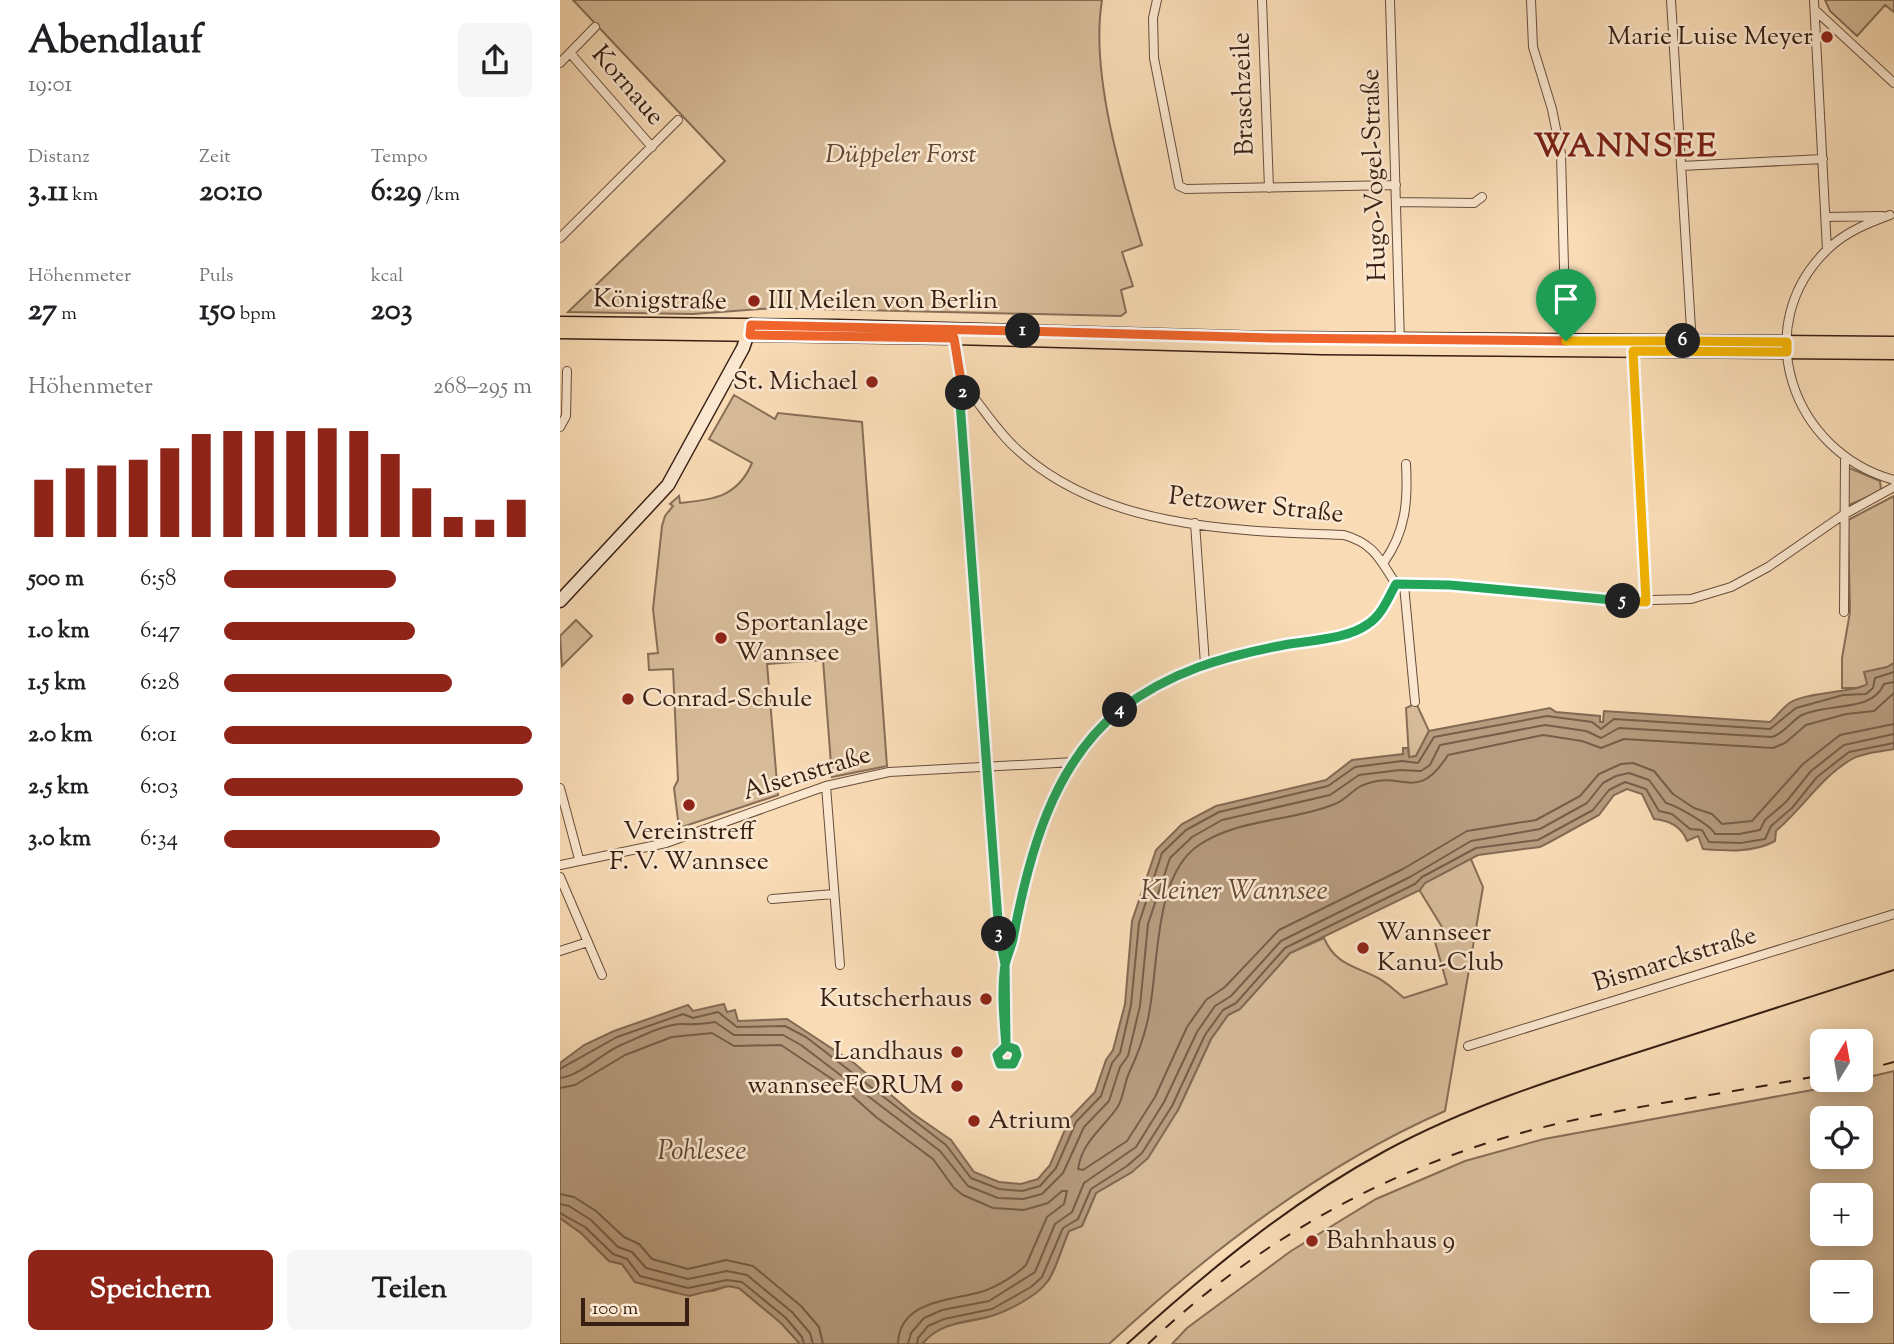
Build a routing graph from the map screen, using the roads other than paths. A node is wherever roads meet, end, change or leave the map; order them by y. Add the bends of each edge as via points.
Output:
1 (1157, 0) edge
2 (1262, 0) edge
3 (1390, 0) edge
4 (1531, 0) edge
5 (1671, 0) edge
6 (1814, 0) edge
7 (1815, 10) junction
8 (595, 27) dead end
9 (570, 52) junction
10 (560, 63) edge
11 (1894, 83) edge
12 (678, 120) dead end
13 (652, 147) junction
14 (1823, 159) junction
15 (1681, 166) junction
16 (1395, 185) junction
17 (1269, 188) junction
18 (1482, 197) dead end
19 (1396, 202) junction
20 (1892, 215) edge
21 (1826, 217) junction
22 (560, 238) edge
23 (1828, 250) junction
24 (560, 323) edge
25 (750, 330) junction
26 (560, 332) edge
27 (954, 333) junction
28 (1894, 343) edge
29 (1400, 344) junction
30 (1566, 346) junction
31 (1633, 346) junction
32 (1692, 346) junction
33 (1787, 347) junction
34 (1894, 353) edge
35 (567, 371) dead end
36 (963, 391) junction
37 (560, 427) edge
38 (1845, 458) junction
39 (1406, 464) dead end
40 (1894, 480) edge
41 (1894, 487) edge
42 (1843, 515) junction
43 (1195, 523) junction
44 (1384, 562) junction
45 (1400, 585) junction
46 (560, 601) edge
47 (1646, 602) junction
48 (1844, 612) dead end
49 (1205, 664) junction
50 (1415, 702) dead end
51 (1074, 761) junction
52 (986, 766) junction
53 (826, 786) junction
54 (560, 788) edge
55 (579, 859) junction
56 (560, 865) edge
57 (560, 877) edge
58 (834, 894) junction
59 (772, 899) dead end
60 (1894, 914) edge
61 (588, 942) junction
62 (560, 951) edge
63 (1005, 964) junction
64 (840, 965) dead end
65 (602, 975) dead end
66 (1006, 1046) dead end
67 (1468, 1046) dead end

1 - 17 street via 1152,27 1154,58 1179,186
2 - 17 street, Braschzeile
3 - 16 street, Hugo-Vogel-Straße
4 - 30 street via 1533,47 1561,154
5 - 15 street
6 - 7 street
7 - 11 street
7 - 14 street
8 - 9 street
9 - 10 street
9 - 13 street, Kornaue
12 - 13 street
13 - 22 street
14 - 15 street
14 - 21 street
15 - 32 street
16 - 17 street
16 - 19 street, Hugo-Vogel-Straße
18 - 19 street via 1474,202
19 - 29 street, Hugo-Vogel-Straße
20 - 21 street
20 - 23 street via 1853,231
21 - 23 street
23 - 33 street via 1805,279 1795,301
24 - 25 main road, Königstraße
25 - 26 main road, Königstraße
25 - 27 main road, Königstraße
25 - 46 street via 668,485
27 - 29 main road, Königstraße
27 - 36 street
28 - 33 main road, Königstraße
29 - 30 main road, Königstraße
30 - 31 main road, Königstraße
31 - 32 main road, Königstraße
31 - 47 street
32 - 33 main road, Königstraße
33 - 34 main road, Königstraße
33 - 38 street via 1794,389 1804,411 1821,436
35 - 37 street via 566,419
36 - 43 street, Petzower Straße via 972,395 1018,451 1049,474 1116,505
36 - 52 street via 960,402
38 - 40 street
38 - 42 street
39 - 44 street via 1403,529
41 - 42 street
42 - 47 street via 1731,587 1691,599
42 - 48 street
43 - 44 street, Petzower Straße via 1344,535 1370,545
43 - 49 street
44 - 45 street, Petzower Straße
45 - 47 street
45 - 49 street via 1369,624 1352,632
45 - 50 street
49 - 51 street via 1169,677 1142,694 1094,735
51 - 52 street, Alsenstraße
51 - 63 street via 1040,833
52 - 53 street, Alsenstraße via 889,772
52 - 63 street
53 - 55 street, Alsenstraße via 666,843
53 - 58 street
54 - 55 street
55 - 56 street, Alsenstraße
57 - 61 street
58 - 59 street
58 - 64 street
60 - 67 street, Bismarckstraße
61 - 62 street
61 - 65 street
63 - 66 street

